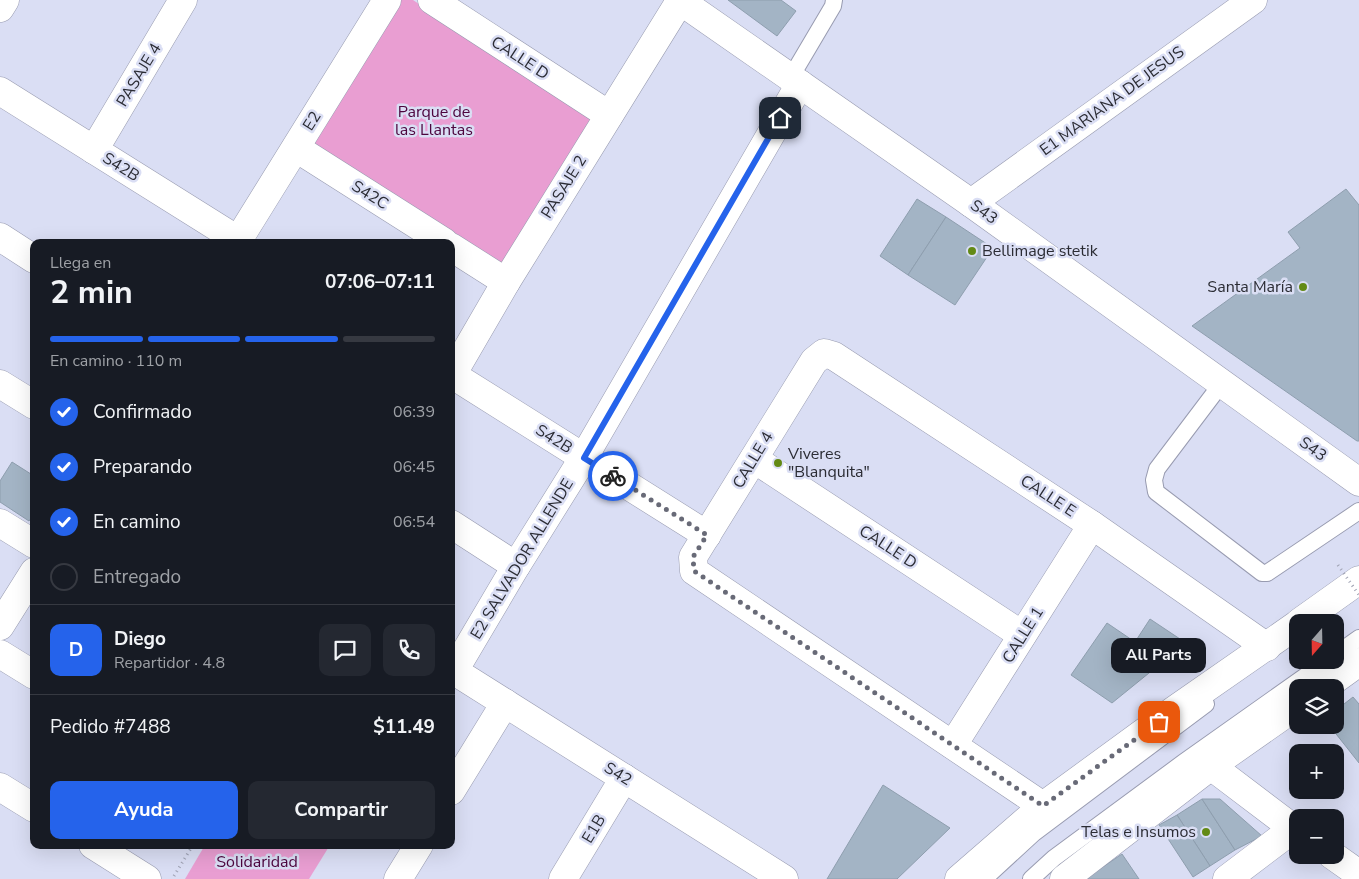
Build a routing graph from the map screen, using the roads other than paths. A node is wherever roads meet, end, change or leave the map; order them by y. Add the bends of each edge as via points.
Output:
1 (5, 0) edge
2 (184, 0) edge
3 (387, 0) edge
4 (432, 0) edge
5 (679, 0) edge
6 (834, 0) edge
7 (1253, 0) edge
8 (0, 8) edge
9 (796, 81) junction
10 (0, 91) edge
11 (609, 115) junction
12 (296, 148) junction
13 (94, 150) junction
14 (971, 203) junction
15 (0, 237) edge
16 (234, 239) edge
17 (241, 239) edge
18 (439, 239) edge
19 (455, 250) edge
20 (30, 256) edge
21 (506, 282) junction
22 (824, 353) joint
23 (455, 369) edge
24 (455, 376) edge
25 (1222, 383) junction
26 (0, 384) edge
27 (30, 403) edge
28 (584, 458) junction
29 (754, 459) junction
30 (1359, 482) edge
31 (1359, 511) edge
32 (0, 523) edge
33 (1092, 525) junction
34 (455, 527) edge
35 (707, 535) junction
36 (30, 542) edge
37 (516, 566) junction
38 (1348, 572) edge
39 (30, 578) edge
40 (1359, 596) edge
41 (1308, 614) edge
42 (1333, 614) edge
43 (0, 626) edge
44 (1289, 631) edge
45 (1022, 635) junction
46 (1359, 638) edge
47 (1289, 645) edge
48 (1267, 647) junction
49 (1344, 649) edge
50 (0, 654) edge
51 (1359, 662) edge
52 (455, 667) edge
53 (1315, 669) edge
54 (455, 671) edge
55 (30, 673) edge
56 (1335, 679) edge
57 (505, 703) junction
58 (1289, 711) edge
59 (953, 745) junction
60 (1211, 766) junction
61 (624, 778) junction
62 (455, 785) edge
63 (0, 787) edge
64 (30, 806) edge
65 (1043, 806) junction
66 (1289, 825) edge
67 (1289, 834) edge
68 (99, 849) edge
69 (417, 849) edge
70 (1344, 863) edge
71 (748, 870) edge
72 (1359, 874) edge
73 (147, 879) edge
74 (398, 879) edge
75 (563, 879) edge
76 (784, 879) edge
77 (959, 879) edge
78 (984, 879) edge
79 (1031, 879) edge
80 (1064, 879) edge
81 (1227, 879) edge

1 - 8 street
2 - 13 street, PASAJE 4
3 - 12 street, E2
4 - 11 street, CALLE D
5 - 9 street, S43
5 - 11 street, PASAJE 2
6 - 9 lane
7 - 14 street, E1 MARIANA DE JESUS
9 - 14 street, S43
9 - 28 street, E2 SALVADOR ALLENDE
10 - 13 street, S42B
11 - 21 street, PASAJE 2
12 - 17 street, E2
12 - 18 street, S42C
13 - 16 street, S42B
14 - 25 street, S43
15 - 20 street
19 - 21 street
21 - 23 street, PASAJE 2
22 - 29 street, CALLE 4 via 814,361
22 - 33 street, CALLE E via 834,356
24 - 28 street, S42B
25 - 30 street, S43
25 - 31 lane via 1157,469 1154,480 1156,492 1262,573 1267,573
26 - 27 street
28 - 35 street, S42B
28 - 37 street, E2 SALVADOR ALLENDE
29 - 35 street, CALLE 4
29 - 45 street, CALLE D
32 - 36 street
33 - 45 street, CALLE 1
33 - 48 street, CALLE E
34 - 37 street
35 - 59 street, CALLE 4 via 693,557 694,571
37 - 52 street, E2 SALVADOR ALLENDE
38 - 41 street
39 - 43 street
40 - 42 lane
44 - 48 street
45 - 59 street, CALLE 1
46 - 49 lane
47 - 78 lane via 1034,833
48 - 65 street
50 - 55 street
51 - 56 street
53 - 79 lane via 1054,858
54 - 57 street, S42
57 - 61 street, S42
57 - 62 street
58 - 60 street
59 - 65 street
60 - 66 street
60 - 80 street
61 - 71 street, S42
61 - 75 street, E1B
63 - 64 street
65 - 77 street
67 - 81 street
68 - 73 street
69 - 74 street
70 - 72 street
71 - 76 street, S42

